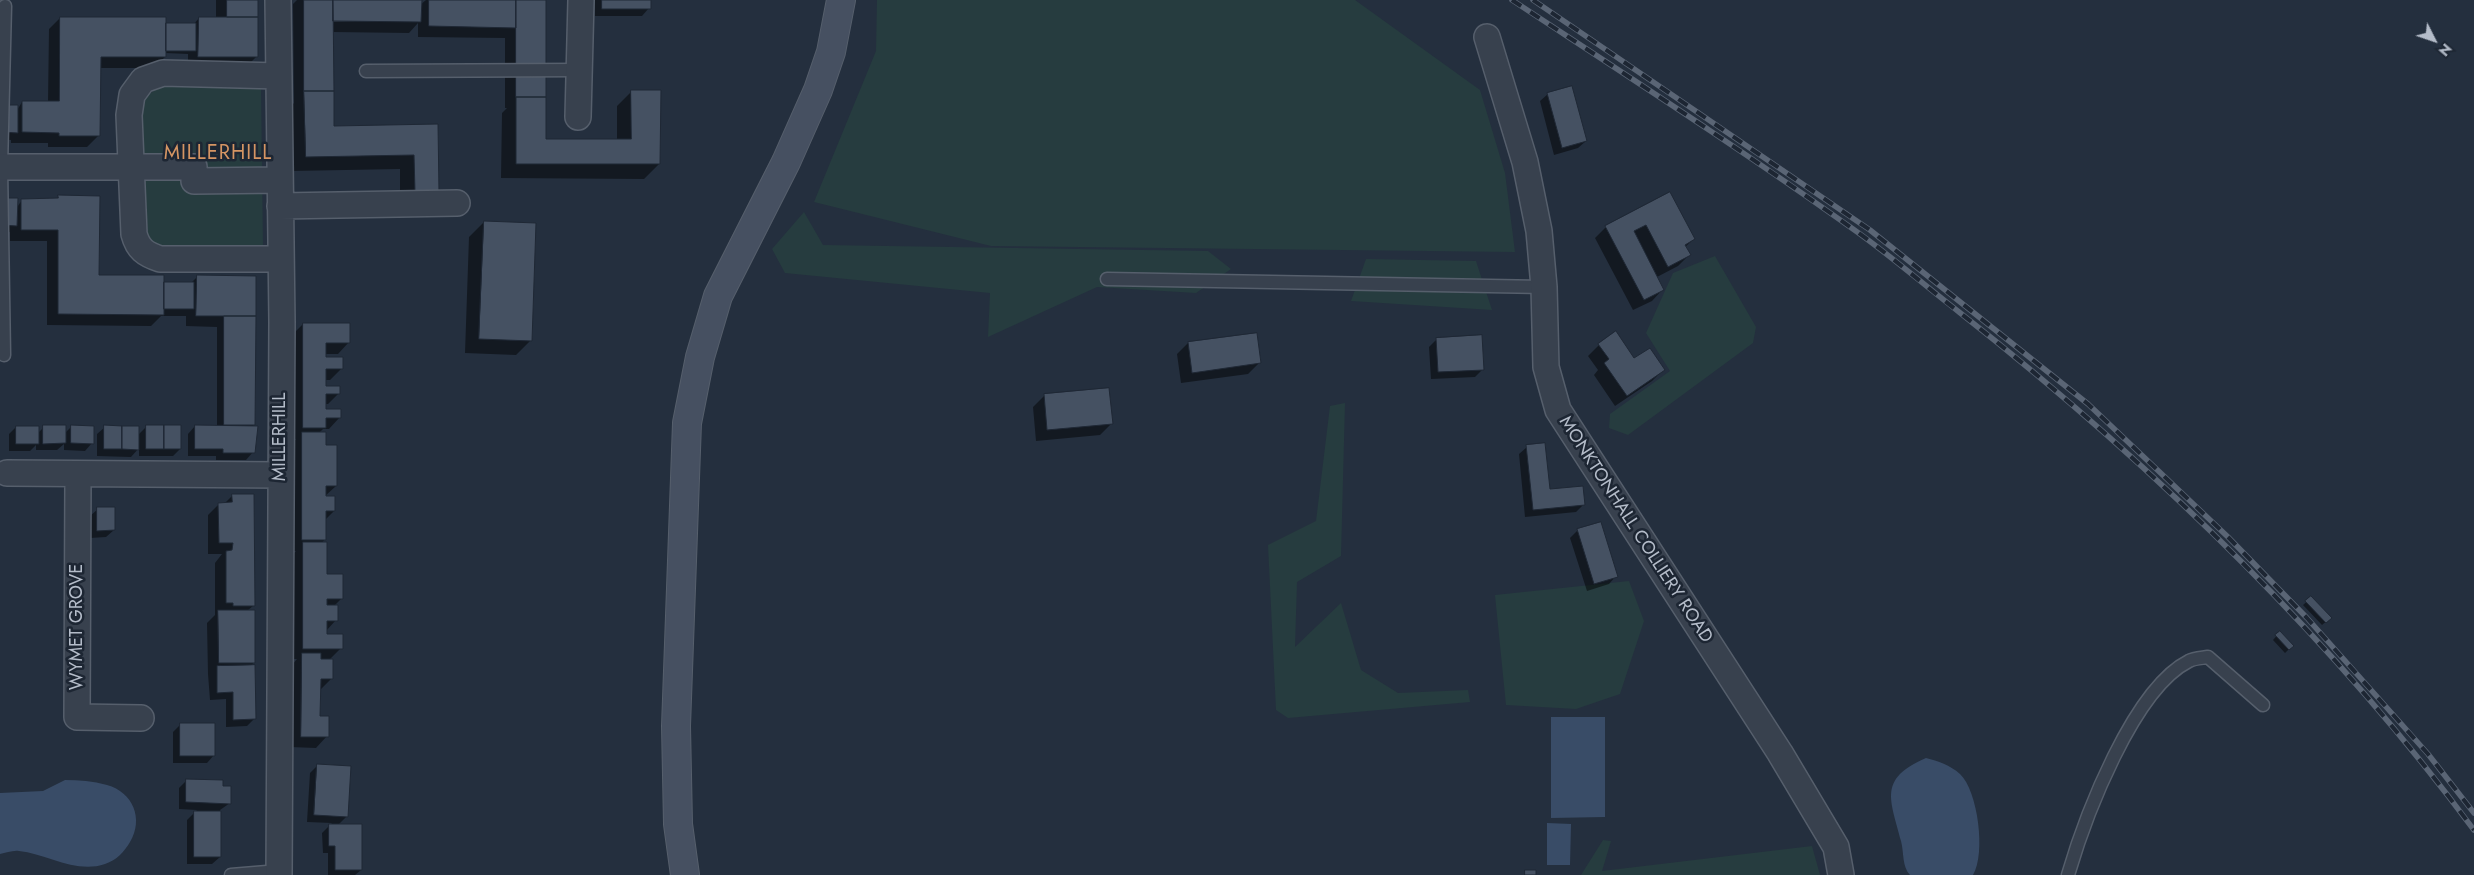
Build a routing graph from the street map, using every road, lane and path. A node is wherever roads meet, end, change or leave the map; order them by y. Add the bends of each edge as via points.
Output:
1 (278, 0) edge
2 (582, 0) edge
3 (841, 0) edge
4 (5, 6) dead end
5 (1487, 37) dead end
6 (579, 70) junction
7 (366, 71) dead end
8 (279, 76) junction
9 (578, 117) dead end
10 (0, 167) edge
11 (130, 167) junction
12 (280, 180) junction
13 (457, 203) dead end
14 (280, 206) junction
15 (281, 259) junction
16 (1107, 279) dead end
17 (1544, 287) junction
18 (4, 354) dead end
19 (7, 473) dead end
20 (78, 474) junction
21 (281, 475) junction
22 (2263, 705) dead end
23 (141, 718) dead end
24 (279, 873) edge
25 (231, 875) edge
26 (685, 875) edge
27 (1841, 875) edge
28 (2068, 875) edge

1 - 8 street, MILLERHILL
2 - 6 street
3 - 26 main road via 831,52 818,90 786,162 718,296 700,357 687,423 676,726 678,824
4 - 10 lane
5 - 17 street, MONKTONHALL COLLIERY ROAD via 1525,162 1539,231
6 - 7 lane
6 - 9 street
8 - 11 street via 162,73 143,80 132,95 128,115
8 - 12 street, MILLERHILL
10 - 11 street
10 - 18 lane
11 - 12 street via 194,167 194,181
11 - 15 street via 134,234 137,245 146,255 160,259
12 - 14 street, MILLERHILL
13 - 14 street
14 - 15 street, MILLERHILL
15 - 21 street, MILLERHILL
16 - 17 lane
17 - 27 street, MONKTONHALL COLLIERY ROAD via 1546,367 1558,410 1780,753 1836,847
19 - 20 street
20 - 21 street
20 - 23 street, WYMET GROVE via 78,717
21 - 24 street, MILLERHILL
22 - 28 lane via 2208,658 2190,660 2172,672 2150,696 2123,740 2087,816
24 - 25 lane

